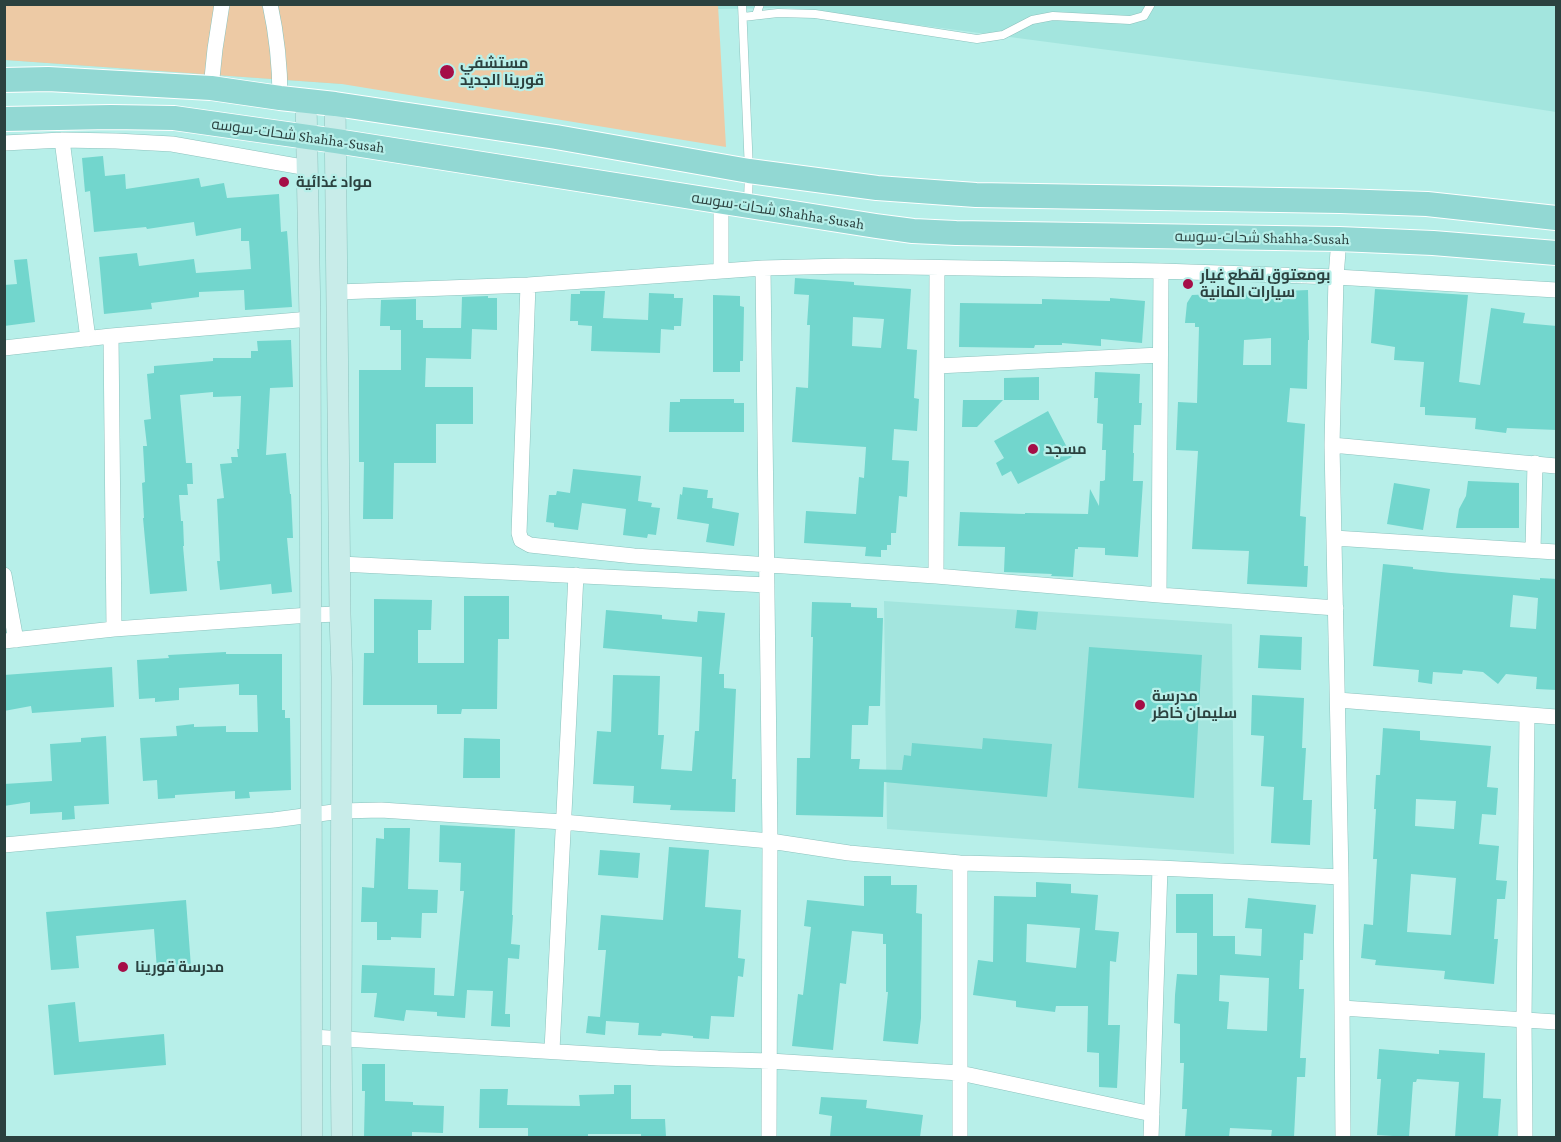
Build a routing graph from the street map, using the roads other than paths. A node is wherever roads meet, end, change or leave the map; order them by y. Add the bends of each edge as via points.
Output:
1 (222, 4) edge
2 (270, 4) edge
3 (742, 4) edge
4 (760, 4) edge
5 (1152, 4) edge
6 (756, 15) junction
7 (743, 18) junction
8 (4, 80) edge
9 (211, 88) junction
10 (280, 98) junction
11 (306, 101) junction
12 (335, 104) junction
13 (4, 119) edge
14 (307, 137) junction
15 (62, 140) junction
16 (336, 141) junction
17 (4, 143) edge
18 (308, 168) junction
19 (749, 171) junction
20 (721, 202) junction
21 (747, 206) junction
22 (1557, 218) edge
23 (1339, 239) junction
24 (1557, 253) edge
25 (763, 268) junction
26 (937, 268) junction
27 (721, 271) junction
28 (1161, 271) junction
29 (1336, 277) junction
30 (528, 285) junction
31 (1557, 290) edge
32 (338, 292) junction
33 (310, 319) junction
34 (111, 336) junction
35 (88, 339) junction
36 (4, 348) edge
37 (1160, 355) junction
38 (937, 366) junction
39 (1332, 445) junction
40 (1535, 464) junction
41 (1557, 466) edge
42 (1334, 538) junction
43 (1533, 550) junction
44 (1557, 552) edge
45 (340, 564) junction
46 (767, 564) junction
47 (4, 575) edge
48 (576, 575) junction
49 (936, 576) junction
50 (767, 585) junction
51 (1160, 595) junction
52 (1336, 608) junction
53 (340, 614) junction
54 (310, 615) junction
55 (114, 629) junction
56 (10, 640) edge
57 (1338, 700) junction
58 (1527, 715) junction
59 (1557, 717) edge
60 (341, 811) junction
61 (312, 815) junction
62 (563, 822) junction
63 (770, 842) junction
64 (4, 845) edge
65 (960, 863) junction
66 (1160, 868) junction
67 (1341, 877) junction
68 (1342, 1008) junction
69 (1524, 1020) junction
70 (1557, 1022) edge
71 (312, 1037) junction
72 (341, 1037) junction
73 (552, 1050) junction
74 (770, 1061) junction
75 (960, 1073) junction
76 (1152, 1114) junction
77 (312, 1137) edge
78 (342, 1137) edge
79 (769, 1137) edge
80 (960, 1137) edge
81 (1151, 1137) edge
82 (1343, 1137) edge
83 (1525, 1137) edge

1 - 9 street
2 - 10 street via 280,64
3 - 7 lane
4 - 6 lane
5 - 6 lane via 1144,16 1130,20 1042,17 1003,35 977,39 815,14
6 - 7 lane
7 - 19 lane
8 - 9 main road
9 - 10 main road
10 - 11 main road
11 - 12 main road
11 - 14 street
12 - 16 street
12 - 19 main road
13 - 14 main road, شحات-سوسه Shahha-Susah via 174,118
14 - 16 main road, شحات-سوسه Shahha-Susah
14 - 18 street
15 - 17 street
15 - 18 street via 172,144
15 - 35 street
16 - 20 main road, شحات-سوسه Shahha-Susah
16 - 32 street
18 - 33 street
19 - 21 lane
19 - 22 main road via 877,188 976,195 1427,204
20 - 21 main road, شحات-سوسه Shahha-Susah
20 - 27 street
21 - 23 main road, شحات-سوسه Shahha-Susah via 913,231
23 - 24 main road, شحات-سوسه Shahha-Susah
23 - 29 street
25 - 26 street
25 - 27 street
25 - 46 street
26 - 28 street
26 - 38 street
27 - 30 street
28 - 29 street
28 - 37 street
29 - 31 street
29 - 39 street
30 - 32 street
30 - 46 street via 521,540 546,548
32 - 45 street
33 - 34 street
33 - 54 street
34 - 35 street
34 - 55 street
35 - 36 street
37 - 38 street
37 - 51 street
38 - 49 street
39 - 40 street
39 - 42 street
40 - 41 street
40 - 43 street
42 - 43 street
42 - 52 street
43 - 44 street
45 - 48 street
45 - 53 street
46 - 49 street
46 - 50 street
47 - 56 street
48 - 50 street
48 - 62 street
49 - 51 street
50 - 63 street
51 - 52 street
52 - 57 street
53 - 54 street
53 - 60 street
54 - 55 street
54 - 61 street
55 - 56 street
57 - 58 street
57 - 67 street
58 - 59 street
58 - 69 street
60 - 61 street
60 - 62 street
60 - 72 street
61 - 64 street
61 - 71 street
62 - 63 street
62 - 73 street
63 - 65 street
63 - 74 street
65 - 66 street
65 - 75 street
66 - 67 street
66 - 76 street
67 - 68 street
68 - 69 street
68 - 82 street
69 - 70 street
69 - 83 street
71 - 72 street
71 - 77 street
72 - 73 street
72 - 78 street
73 - 74 street
74 - 75 street
74 - 79 street
75 - 76 street
75 - 80 street
76 - 81 street

